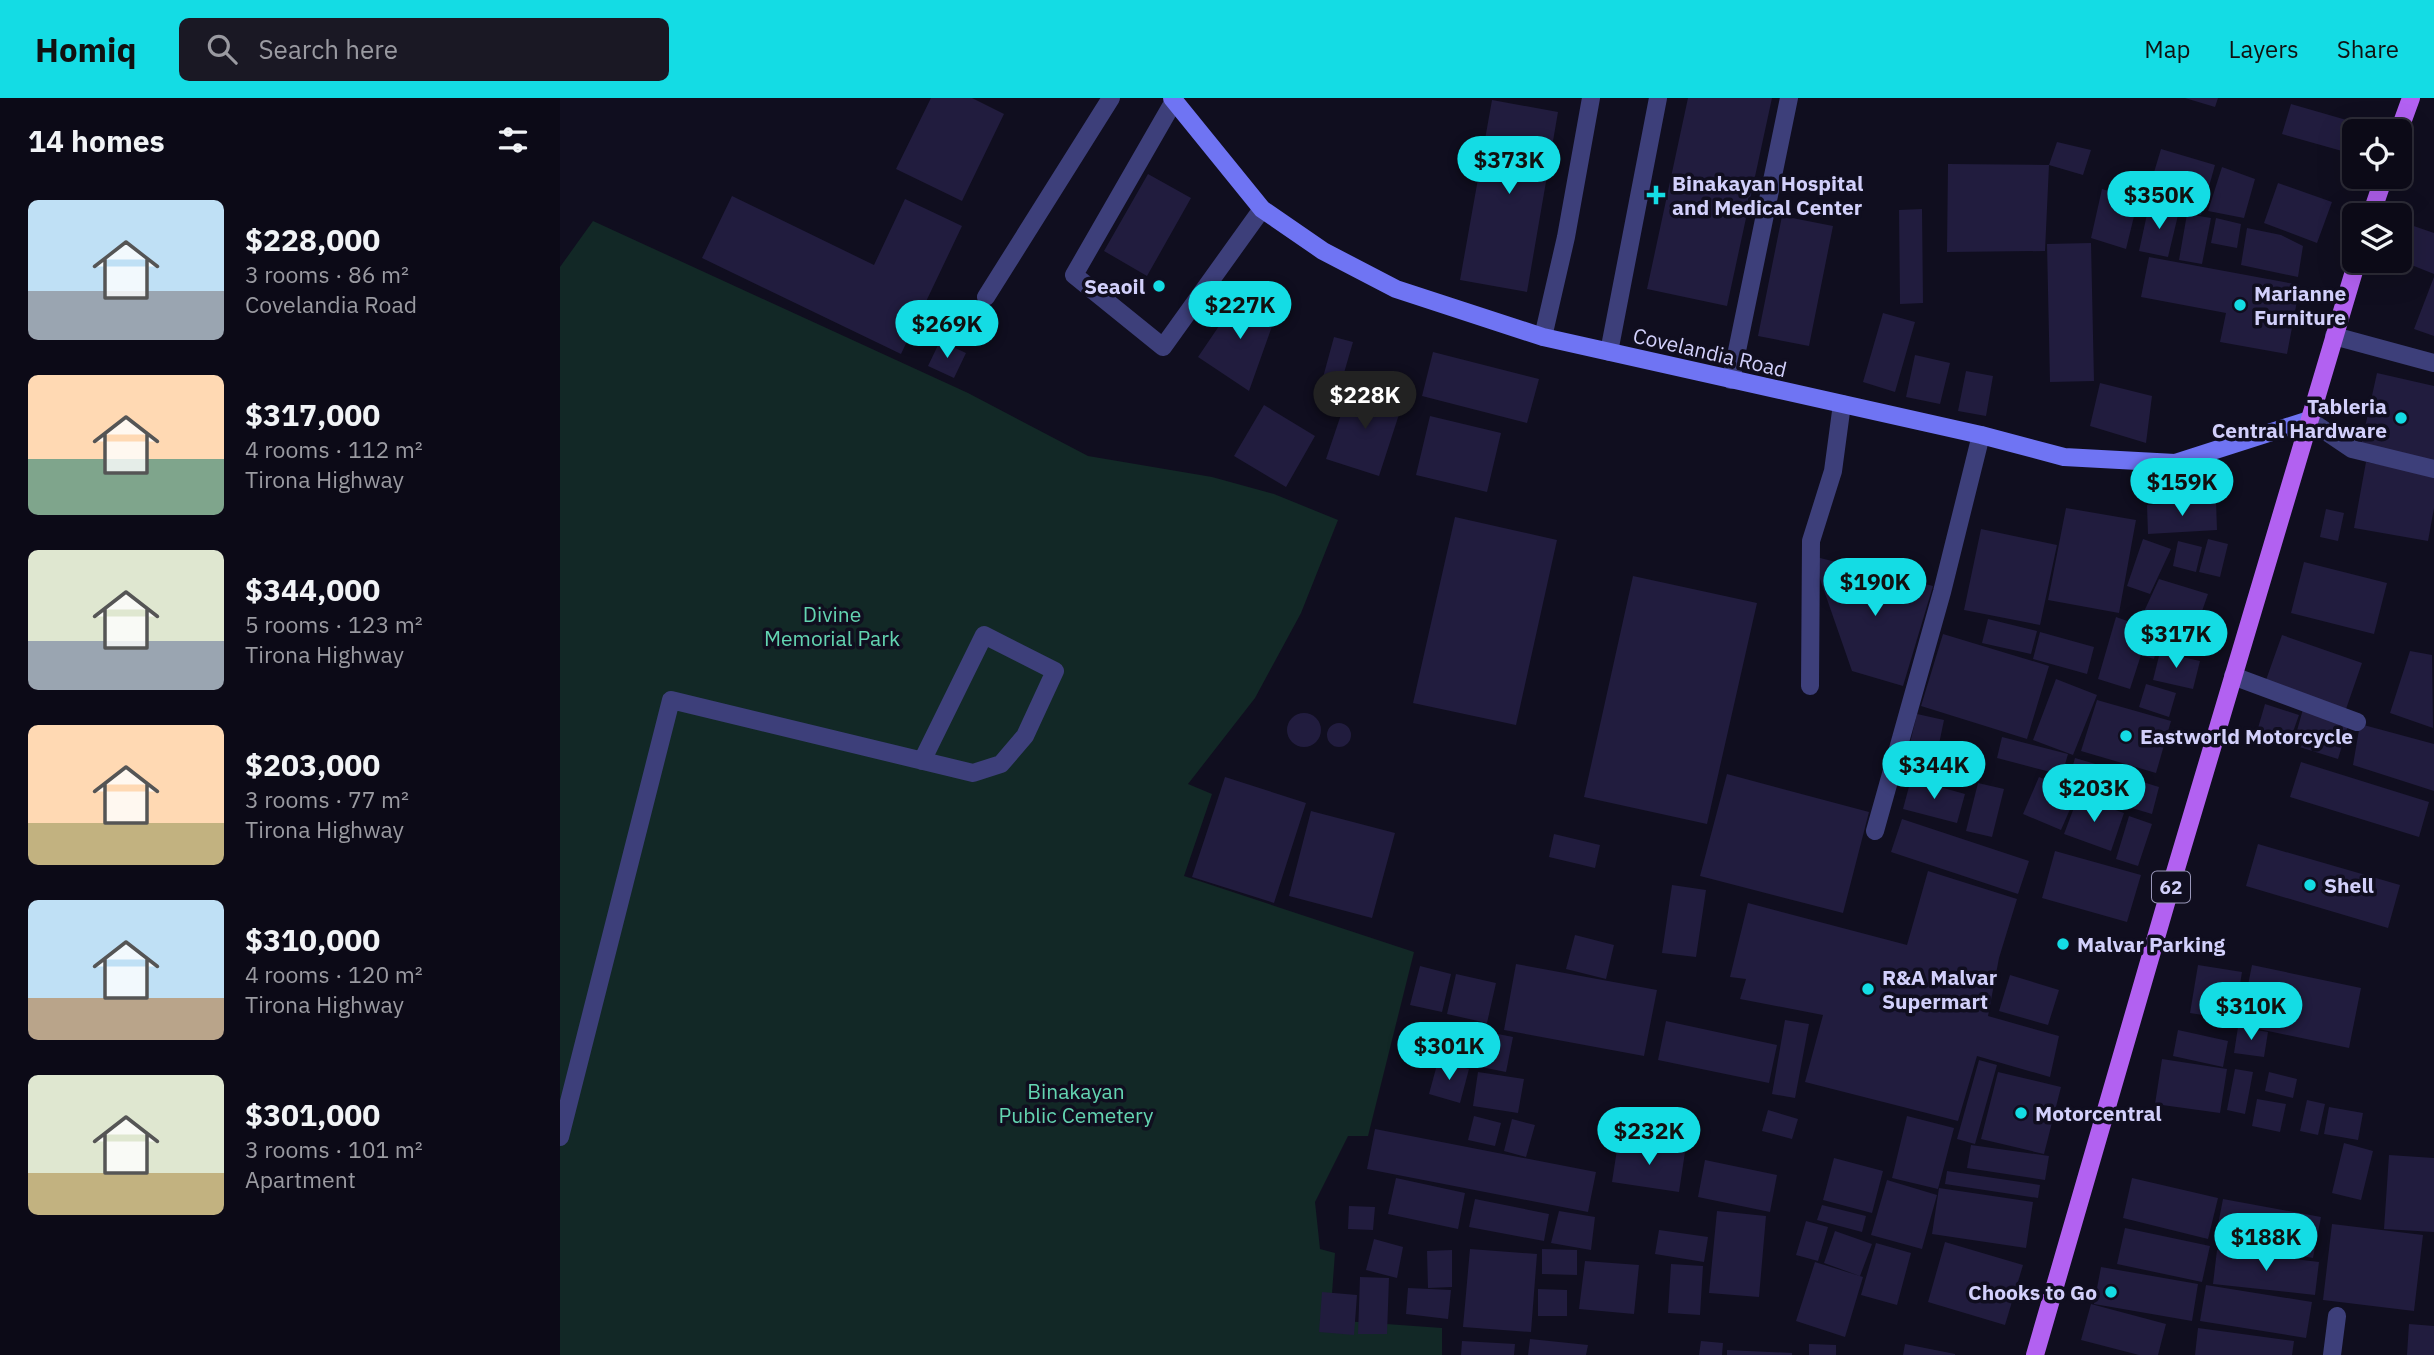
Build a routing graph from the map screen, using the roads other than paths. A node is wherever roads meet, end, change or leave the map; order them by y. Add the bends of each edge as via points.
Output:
1 (1111, 98) edge
2 (1591, 98) edge
3 (1658, 98) edge
4 (1789, 98) edge
5 (2411, 98) edge
6 (1173, 100) edge
7 (2403, 119) edge
8 (1262, 209) junction
9 (2353, 273) edge
10 (986, 297) dead end
11 (2334, 335) junction
12 (1543, 337) junction
13 (1609, 352) junction
14 (2434, 363) edge
15 (1731, 380) junction
16 (1842, 404) junction
17 (2309, 420) junction
18 (1981, 435) junction
19 (2434, 469) edge
20 (2233, 676) junction
21 (1810, 686) dead end
22 (2357, 722) dead end
23 (922, 761) junction
24 (1875, 831) dead end
25 (560, 1137) edge
26 (2337, 1316) dead end
27 (2035, 1355) edge
28 (2332, 1355) edge

1 - 10 street
2 - 12 street
3 - 13 street
4 - 15 street
5 - 7 main road
6 - 8 main road, Covelandia Road
6 - 8 street via 1074,275 1163,347
8 - 12 main road, Covelandia Road via 1323,251 1396,289
9 - 11 main road, 62
11 - 14 street
11 - 17 main road, 62
12 - 13 main road, Covelandia Road
13 - 15 main road, Covelandia Road
15 - 16 main road, Covelandia Road
16 - 18 main road, Covelandia Road
16 - 21 street via 1833,471 1811,541
17 - 18 main road, Covelandia Road via 2175,463 2064,457
17 - 19 street via 2352,449
17 - 20 main road, 62
18 - 24 street
20 - 22 street
20 - 27 main road, 62
23 - 23 street via 973,773 1001,764 1025,736 1055,671 984,635
23 - 25 street via 671,700
26 - 28 street

